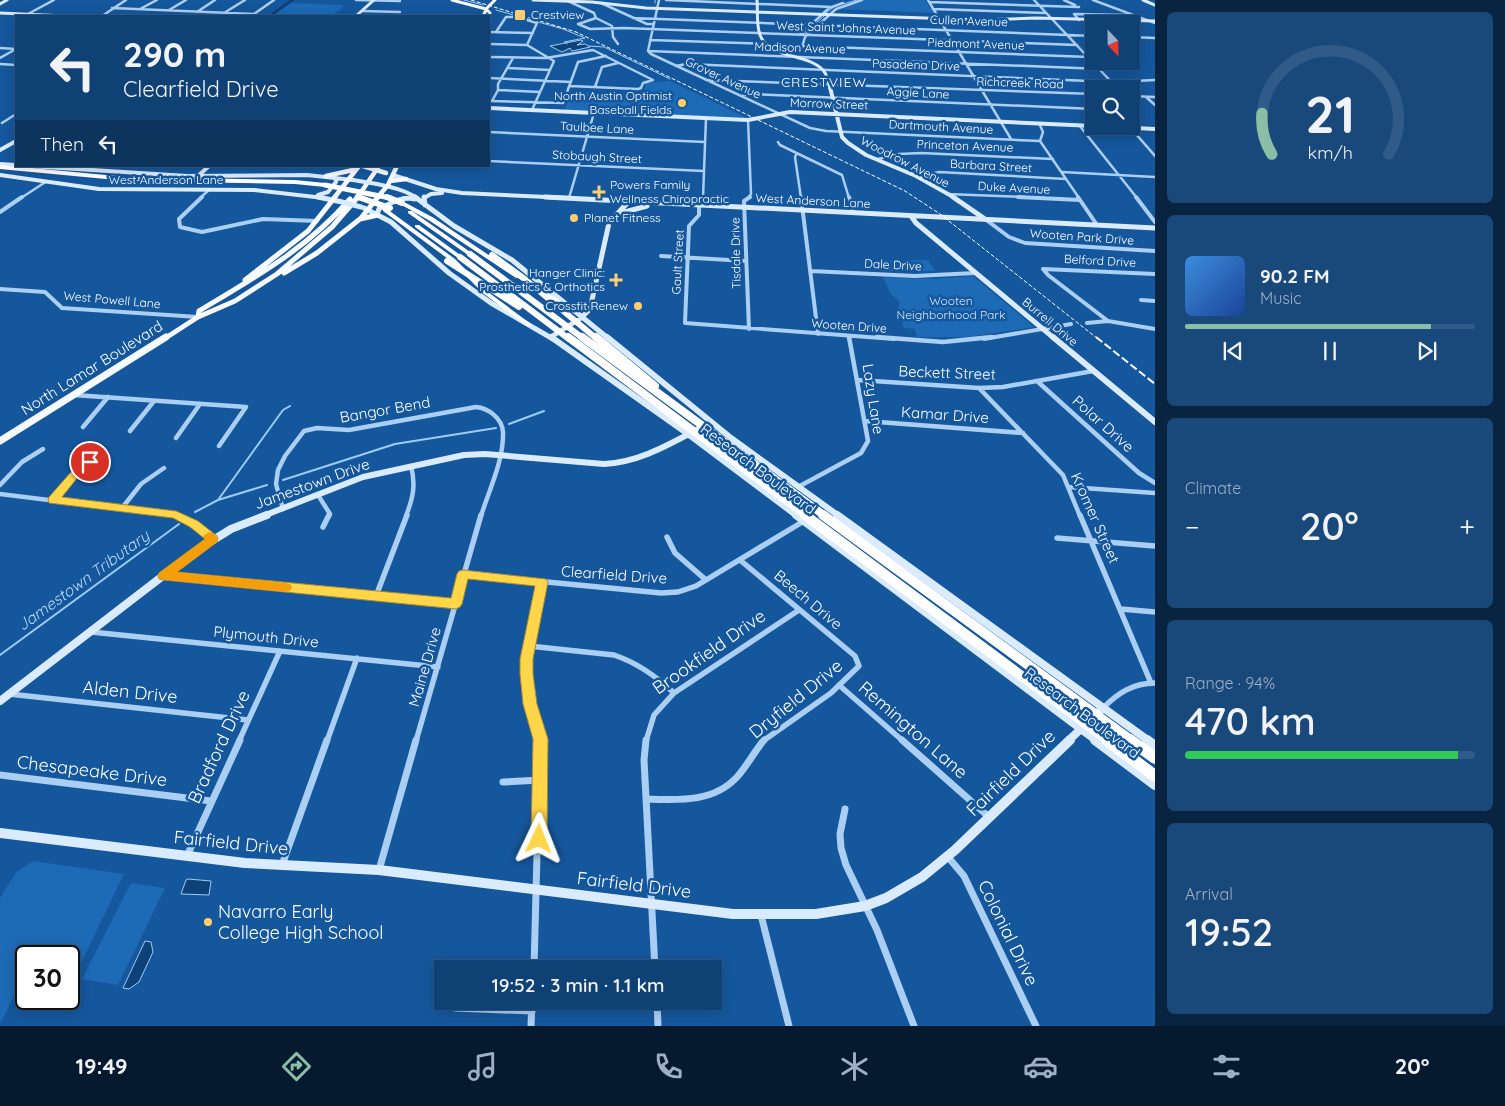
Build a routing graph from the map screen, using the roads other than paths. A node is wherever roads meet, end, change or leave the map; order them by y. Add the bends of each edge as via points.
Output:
1 (4, 0) edge
2 (7, 0) edge
3 (54, 0) edge
4 (126, 0) edge
5 (157, 0) edge
6 (186, 0) edge
7 (215, 0) edge
8 (244, 0) edge
9 (274, 0) edge
10 (356, 0) edge
11 (374, 0) edge
12 (452, 0) edge
13 (497, 0) edge
14 (533, 0) edge
15 (659, 0) edge
16 (666, 0) edge
17 (846, 0) edge
18 (851, 0) edge
19 (862, 0) edge
20 (1034, 0) edge
21 (1064, 0) edge
22 (1093, 0) edge
23 (1143, 0) edge
24 (568, 1) junction
25 (928, 1) edge
26 (400, 2) dead end
27 (757, 2) edge
28 (0, 3) edge
29 (601, 3) junction
30 (1154, 4) edge
31 (489, 5) junction
32 (616, 5) junction
33 (472, 6) junction
34 (1040, 6) junction
35 (832, 7) junction
36 (112, 8) junction
37 (493, 8) junction
38 (610, 8) junction
39 (658, 8) junction
40 (486, 9) junction
41 (933, 9) junction
42 (139, 10) junction
43 (168, 11) junction
44 (362, 11) junction
45 (196, 12) junction
46 (400, 12) dead end
47 (758, 12) junction
48 (224, 13) junction
49 (1046, 13) junction
50 (0, 14) edge
51 (823, 14) junction
52 (829, 14) junction
53 (1131, 14) junction
54 (26, 15) joint
55 (103, 15) edge
56 (221, 15) edge
57 (357, 15) edge
58 (483, 15) edge
59 (489, 15) edge
60 (596, 18) junction
61 (634, 18) junction
62 (938, 18) junction
63 (655, 19) junction
64 (1051, 19) junction
65 (1079, 20) junction
66 (1149, 21) junction
67 (759, 22) junction
68 (1155, 22) edge
69 (653, 24) junction
70 (811, 24) junction
71 (818, 25) junction
72 (614, 28) junction
73 (653, 29) junction
74 (945, 29) junction
75 (490, 32) edge
76 (496, 32) junction
77 (533, 33) junction
78 (760, 33) junction
79 (800, 35) junction
80 (807, 35) junction
81 (1067, 35) junction
82 (1085, 36) edge
83 (1140, 37) edge
84 (1155, 38) edge
85 (650, 40) junction
86 (803, 41) junction
87 (952, 41) junction
88 (490, 44) edge
89 (618, 44) dead end
90 (768, 44) junction
91 (527, 45) junction
92 (1078, 45) junction
93 (803, 46) junction
94 (0, 48) edge
95 (15, 49) edge
96 (15, 50) edge
97 (648, 51) junction
98 (958, 52) junction
99 (785, 53) junction
100 (1085, 53) edge
101 (606, 56) junction
102 (490, 57) edge
103 (798, 57) junction
104 (1085, 57) edge
105 (0, 58) edge
106 (513, 58) junction
107 (549, 58) junction
108 (619, 63) junction
109 (0, 64) edge
110 (15, 64) edge
111 (965, 64) junction
112 (676, 66) junction
113 (508, 68) junction
114 (1085, 68) edge
115 (550, 70) junction
116 (823, 70) junction
117 (1102, 70) edge
118 (973, 76) junction
119 (490, 78) edge
120 (502, 79) junction
121 (706, 80) junction
122 (1112, 80) edge
123 (1155, 80) edge
124 (545, 81) junction
125 (1085, 81) edge
126 (1140, 81) edge
127 (571, 82) junction
128 (828, 83) junction
129 (570, 86) junction
130 (595, 87) junction
131 (498, 90) junction
132 (981, 90) junction
133 (540, 92) junction
134 (1085, 94) edge
135 (741, 96) junction
136 (1140, 96) edge
137 (1146, 96) junction
138 (1155, 97) edge
139 (832, 98) junction
140 (490, 101) edge
141 (535, 103) junction
142 (990, 105) junction
143 (1155, 105) edge
144 (490, 108) edge
145 (1085, 109) edge
146 (532, 110) junction
147 (594, 113) junction
148 (778, 113) junction
149 (836, 114) junction
150 (15, 115) edge
151 (706, 118) junction
152 (748, 120) junction
153 (1000, 121) junction
154 (2, 123) dead end
155 (1040, 123) junction
156 (1079, 125) junction
157 (1085, 125) edge
158 (1140, 127) edge
159 (1155, 128) edge
160 (841, 131) junction
161 (490, 132) edge
162 (1137, 135) edge
163 (587, 136) junction
164 (1011, 139) junction
165 (1040, 141) junction
166 (15, 142) edge
167 (705, 142) junction
168 (778, 142) dead end
169 (0, 152) edge
170 (797, 153) junction
171 (1155, 156) edge
172 (878, 159) junction
173 (1053, 159) junction
174 (490, 160) edge
175 (0, 165) edge
176 (14, 165) edge
177 (579, 165) junction
178 (40, 167) edge
179 (208, 167) edge
180 (361, 167) edge
181 (372, 167) edge
182 (378, 167) edge
183 (51, 168) junction
184 (395, 170) edge
185 (704, 172) junction
186 (1062, 172) junction
187 (0, 173) edge
188 (1118, 175) junction
189 (198, 176) junction
190 (326, 176) junction
191 (52, 177) joint
192 (335, 177) junction
193 (916, 177) junction
194 (1155, 177) edge
195 (1066, 178) junction
196 (351, 179) junction
197 (406, 179) junction
198 (47, 181) junction
199 (228, 181) junction
200 (389, 183) junction
201 (323, 187) junction
202 (436, 189) junction
203 (446, 189) junction
204 (209, 190) junction
205 (462, 193) junction
206 (470, 193) junction
207 (411, 194) junction
208 (947, 194) junction
209 (313, 196) junction
210 (569, 198) junction
211 (335, 200) junction
212 (1080, 200) junction
213 (420, 201) junction
214 (612, 201) junction
215 (629, 202) junction
216 (660, 203) junction
217 (400, 204) junction
218 (426, 205) junction
219 (699, 205) junction
220 (745, 208) junction
221 (368, 209) junction
222 (387, 209) junction
223 (623, 210) junction
224 (802, 210) junction
225 (0, 212) edge
226 (854, 213) junction
227 (378, 214) junction
228 (616, 215) junction
229 (440, 216) junction
230 (911, 216) junction
231 (360, 219) junction
232 (985, 219) junction
233 (1154, 220) edge
234 (317, 222) junction
235 (391, 222) junction
236 (1098, 225) junction
237 (1155, 228) edge
238 (1155, 251) edge
239 (661, 256) dead end
240 (689, 257) junction
241 (746, 261) junction
242 (811, 270) junction
243 (974, 273) junction
244 (1155, 274) edge
245 (256, 288) junction
246 (0, 289) edge
247 (226, 295) junction
248 (1141, 300) dead end
249 (1155, 301) edge
250 (572, 310) junction
251 (198, 317) junction
252 (582, 318) junction
253 (1108, 321) junction
254 (1087, 322) dead end
255 (685, 323) joint
256 (1071, 324) dead end
257 (529, 325) junction
258 (748, 329) junction
259 (1042, 329) junction
260 (1155, 329) edge
261 (818, 334) junction
262 (849, 336) junction
263 (551, 337) junction
264 (578, 345) junction
265 (1093, 371) junction
266 (858, 380) junction
267 (1036, 381) junction
268 (979, 388) junction
269 (73, 395) junction
270 (108, 397) junction
271 (154, 401) junction
272 (200, 404) junction
273 (678, 409) junction
274 (865, 421) junction
275 (711, 422) junction
276 (1155, 422) edge
277 (83, 427) dead end
278 (130, 431) dead end
279 (1023, 433) junction
280 (692, 434) junction
281 (176, 438) dead end
282 (0, 441) edge
283 (502, 443) joint
284 (219, 446) dead end
285 (43, 449) dead end
286 (500, 455) junction
287 (90, 462) dead end
288 (411, 466) junction
289 (164, 468) dead end
290 (1155, 484) edge
291 (0, 485) edge
292 (1069, 486) junction
293 (798, 487) junction
294 (1155, 493) edge
295 (0, 494) edge
296 (318, 496) junction
297 (53, 500) junction
298 (122, 508) junction
299 (283, 509) junction
300 (804, 521) junction
301 (323, 527) dead end
302 (667, 537) dead end
303 (1057, 538) dead end
304 (212, 539) junction
305 (1091, 540) junction
306 (1155, 546) edge
307 (740, 560) junction
308 (463, 574) junction
309 (164, 576) junction
310 (706, 580) junction
311 (542, 582) junction
312 (376, 596) junction
313 (456, 604) junction
314 (1121, 608) junction
315 (799, 610) junction
316 (1155, 612) edge
317 (91, 632) junction
318 (529, 646) junction
319 (280, 651) junction
320 (1024, 651) junction
321 (357, 658) junction
322 (858, 661) joint
323 (438, 667) junction
324 (1001, 669) junction
325 (1153, 683) edge
326 (839, 685) junction
327 (674, 693) junction
328 (9, 694) junction
329 (0, 701) edge
330 (1102, 708) junction
331 (248, 720) junction
332 (1081, 729) junction
333 (1155, 746) edge
334 (1155, 758) edge
335 (0, 775) edge
336 (1155, 776) edge
337 (541, 780) junction
338 (503, 782) dead end
339 (1155, 785) edge
340 (646, 799) junction
341 (211, 801) junction
342 (844, 809) dead end
343 (990, 817) junction
344 (0, 833) edge
345 (187, 856) junction
346 (948, 857) junction
347 (282, 865) junction
348 (379, 870) junction
349 (537, 890) junction
350 (651, 904) junction
351 (866, 906) junction
352 (760, 915) junction
353 (534, 960) edge
354 (654, 960) edge
355 (506, 1010) edge
356 (657, 1010) edge
357 (532, 1011) joint
358 (531, 1026) edge
359 (658, 1026) edge
360 (789, 1026) edge
361 (914, 1026) edge
362 (1036, 1026) edge

1 - 28 street
2 - 28 street
3 - 54 street
4 - 36 street
5 - 42 street
6 - 43 street
7 - 45 street
8 - 48 street
9 - 48 street via 254,14
10 - 11 street
11 - 26 street
11 - 44 street
12 - 33 main road
13 - 31 main road
13 - 37 main road
14 - 24 street
15 - 39 street
16 - 27 street
17 - 18 street
18 - 35 street
19 - 52 street via 839,7
20 - 34 street
21 - 34 street via 1079,7
22 - 53 street
23 - 30 street
24 - 29 street
24 - 60 street via 594,13
25 - 34 street
25 - 41 street
27 - 35 street
27 - 47 street
29 - 32 street
29 - 38 street
31 - 33 main road
31 - 40 main road
32 - 38 street
32 - 39 street
33 - 40 main road
33 - 58 main road
34 - 49 street
35 - 51 street
36 - 42 street
36 - 55 street
37 - 40 main road
37 - 59 main road
38 - 61 street
39 - 47 street
39 - 63 street
40 - 58 main road
40 - 59 main road
41 - 49 street
41 - 62 street
42 - 43 street
43 - 45 street
44 - 46 street
44 - 57 street
45 - 48 street
47 - 51 street
47 - 67 street
48 - 56 street
49 - 64 street
50 - 54 street
51 - 52 street
51 - 70 street
52 - 62 street
52 - 71 street
53 - 65 street via 1074,14
53 - 66 street
60 - 72 street
60 - 72 street, West Saint Johns Avenue via 578,24 590,29
61 - 63 street, Cullen Avenue
61 - 69 street
62 - 64 street
62 - 74 street
63 - 67 street, Cullen Avenue
63 - 69 street
64 - 65 street
64 - 81 street
65 - 66 street
66 - 68 street
67 - 70 street, Cullen Avenue
67 - 78 street
69 - 73 street
70 - 71 street, Cullen Avenue
70 - 79 street
71 - 74 street, Cullen Avenue
71 - 80 street
72 - 73 street, West Saint Johns Avenue
72 - 89 street via 613,37
73 - 78 street, West Saint Johns Avenue
73 - 85 street
74 - 81 street, Cullen Avenue
74 - 87 street
75 - 76 street
76 - 77 street
76 - 77 street via 505,18 517,17 537,23
77 - 91 street
78 - 79 street, West Saint Johns Avenue
78 - 90 street
79 - 80 street, West Saint Johns Avenue
79 - 86 street
80 - 86 street
80 - 87 street, West Saint Johns Avenue
81 - 82 street, Cullen Avenue
81 - 92 street
83 - 84 street
85 - 90 street
85 - 97 street
86 - 93 street
87 - 92 street, West Saint Johns Avenue
87 - 98 street
88 - 91 street
90 - 99 street
91 - 107 street
92 - 100 street
93 - 98 street, Piedmont Avenue
93 - 99 street
94 - 95 street
96 - 105 street
97 - 103 street, Madison Avenue
97 - 112 street, Grover Avenue
98 - 104 street, Piedmont Avenue
98 - 111 street
99 - 103 street
101 - 107 street via 592,50
101 - 108 street
101 - 127 street via 579,62
102 - 106 street
103 - 111 street, Madison Avenue
103 - 116 street
106 - 107 street
106 - 113 street
107 - 115 street via 554,61
108 - 130 street via 601,67
108 - 130 street via 653,80 643,83 640,88
109 - 110 street
111 - 114 street, Madison Avenue
111 - 118 street
112 - 116 street, Pasadena Drive
112 - 121 street, Grover Avenue
113 - 115 street
113 - 120 street
115 - 124 street
116 - 118 street, Pasadena Drive
116 - 128 street, Woodrow Avenue
117 - 122 street
118 - 125 street, Pasadena Drive
118 - 132 street
119 - 120 street
120 - 124 street
120 - 131 street
121 - 128 street, Richcreek Road
121 - 135 street, Grover Avenue
123 - 126 street, Pasadena Drive
124 - 127 street
124 - 133 street
127 - 129 street
128 - 132 street, Richcreek Road
128 - 139 street, Woodrow Avenue
129 - 130 street
129 - 141 street via 561,104
131 - 133 street
131 - 140 street
132 - 134 street, Richcreek Road
132 - 142 street
133 - 141 street
135 - 139 street, Aggie Lane
135 - 148 street, Grover Avenue
136 - 137 street
137 - 138 street
137 - 143 street
139 - 142 street, Aggie Lane
139 - 149 street, Woodrow Avenue
140 - 141 street
141 - 146 street
142 - 145 street, Aggie Lane
142 - 153 street
144 - 146 street, Morrow Street
146 - 147 street, Morrow Street
147 - 151 street, Morrow Street
147 - 163 street
148 - 149 street, Morrow Street
148 - 152 street, Morrow Street
148 - 160 street, Grover Avenue via 814,129
149 - 153 street, Morrow Street
149 - 160 street, Woodrow Avenue
150 - 154 street
151 - 152 street, Morrow Street
151 - 167 street, Gault Street
152 - 220 street, Tisdale Drive via 751,194 744,201
153 - 155 street, Morrow Street
153 - 164 street
155 - 156 street, Morrow Street
155 - 165 street via 1043,132
156 - 157 street, Morrow Street
156 - 188 street
158 - 159 street, Morrow Street
160 - 164 street, Dartmouth Avenue
160 - 172 street, Woodrow Avenue via 850,145
161 - 163 street, Taulbee Lane
162 - 171 street
163 - 167 street, Taulbee Lane
163 - 177 street
164 - 165 street, Dartmouth Avenue
165 - 173 street
166 - 169 street
167 - 185 street, Gault Street
168 - 170 street
170 - 224 street via 794,157
170 - 226 street via 842,176
172 - 173 street, Princeton Avenue via 921,153
172 - 193 street, Woodrow Avenue
173 - 186 street
174 - 177 street, Stobaugh Street
175 - 176 street
175 - 199 highway via 127,179
177 - 185 street, Stobaugh Street
177 - 210 street
178 - 183 street, West Anderson Lane
179 - 189 street
180 - 184 main road, bridge via 386,173
180 - 190 main road
180 - 196 main road
181 - 247 main road, North Lamar Boulevard via 345,206 312,238
182 - 245 main road, North Lamar Boulevard via 351,207 331,229
183 - 189 street, West Anderson Lane
183 - 199 highway
184 - 197 street, West Anderson Lane
184 - 200 main road
184 - 203 street
185 - 219 street, Gault Street via 703,202
186 - 188 street
186 - 195 street
187 - 191 highway
187 - 198 street, West Anderson Lane
188 - 194 street
188 - 233 street
189 - 190 street, West Anderson Lane
190 - 192 street, West Anderson Lane
191 - 201 highway via 129,184
192 - 196 street, West Anderson Lane
192 - 209 street via 336,182 328,192
193 - 195 street, Barbara Street via 939,172
193 - 208 street, Woodrow Avenue
195 - 212 street
196 - 200 street, West Anderson Lane, bridge
196 - 211 main road
197 - 200 main road
197 - 202 street, West Anderson Lane
198 - 204 street, West Anderson Lane via 102,190
198 - 225 street
199 - 201 highway via 295,182
200 - 207 street, Research Boulevard
200 - 221 main road
201 - 217 highway, bridge via 370,194
201 - 222 highway, bridge via 363,198
202 - 203 street
202 - 205 street, West Anderson Lane
202 - 207 street
203 - 206 street, West Anderson Lane
204 - 209 street, West Anderson Lane
204 - 234 street via 179,219 180,227 211,232 261,219
205 - 206 street, West Anderson Lane
205 - 218 street via 430,194 424,197
206 - 210 street, West Anderson Lane
207 - 213 street, Research Boulevard
208 - 212 street, Duke Avenue
208 - 232 street, Woodrow Avenue
209 - 211 street, West Anderson Lane
210 - 214 street, West Anderson Lane
211 - 221 street, Research Boulevard, bridge
211 - 234 main road
212 - 236 street
213 - 218 street, Research Boulevard
213 - 227 street via 400,199 379,209
214 - 215 street, West Anderson Lane
214 - 223 street via 621,205
215 - 216 street, West Anderson Lane
215 - 223 street
216 - 219 street, West Anderson Lane
216 - 228 street
217 - 250 highway via 430,217 494,263
217 - 273 highway, bridge
218 - 229 street, Research Boulevard
219 - 220 street, West Anderson Lane
219 - 240 street, Gault Street via 699,216 689,226
220 - 224 street, West Anderson Lane
220 - 241 street, Tisdale Drive
221 - 227 street, Research Boulevard
221 - 231 main road
222 - 257 highway
222 - 264 highway, bridge via 460,257
223 - 228 street
224 - 226 street, West Anderson Lane
224 - 242 street
226 - 230 street, West Anderson Lane
227 - 231 main road
227 - 235 street, Research Boulevard
228 - 252 street via 609,223 590,309
229 - 250 street, Research Boulevard via 512,260
229 - 273 highway, bridge via 633,366
230 - 232 street, West Anderson Lane
230 - 243 street, Burrell Drive via 916,224
231 - 245 main road via 310,258
232 - 236 street, West Anderson Lane
232 - 238 street, Wooten Park Drive via 1009,237 1025,244
234 - 247 main road
235 - 257 street, Research Boulevard via 449,273
235 - 264 highway, bridge
236 - 237 street, West Anderson Lane
239 - 240 street
240 - 241 street
240 - 255 street, Gault Street
241 - 258 street, Tisdale Drive
242 - 243 street, Dale Drive via 915,276
242 - 261 street
243 - 259 street, Burrell Drive
244 - 253 street, Belford Drive via 1043,268
245 - 251 main road, North Lamar Boulevard via 210,314
246 - 251 street, West Powell Lane via 45,292 54,304 62,308
247 - 251 main road, North Lamar Boulevard via 199,312
248 - 249 street
250 - 252 street, Research Boulevard
251 - 269 main road, North Lamar Boulevard
252 - 263 street
252 - 275 street, Research Boulevard
253 - 254 street
253 - 260 street
255 - 258 street, Wooten Drive
256 - 259 street, Wooten Drive
257 - 263 street, Research Boulevard
258 - 261 street, Wooten Drive
259 - 262 street, Wooten Drive via 943,342
259 - 265 street, Burrell Drive
261 - 262 street, Wooten Drive
262 - 266 street, Lazy Lane
263 - 280 street, Research Boulevard
264 - 336 highway, bridge
265 - 267 street, Beckett Street
265 - 276 street, Burrell Drive
266 - 268 street, Beckett Street
266 - 274 street, Lazy Lane
267 - 268 street, Beckett Street
267 - 290 street, Polar Drive
268 - 279 street, Kromer Street
269 - 270 street
269 - 282 main road, North Lamar Boulevard
270 - 271 street
270 - 277 street
271 - 272 street
271 - 278 street
272 - 281 street
272 - 284 street via 246,407
273 - 334 highway, bridge
274 - 279 street, Kamar Drive
274 - 293 street, Lazy Lane via 868,441 861,453
275 - 280 street, Jamestown Drive
275 - 293 street, Research Boulevard
279 - 292 street, Kromer Street via 1058,469
280 - 286 street, Jamestown Drive via 624,463
280 - 300 street, Research Boulevard
283 - 286 street, Maine Drive
283 - 299 street, Bangor Bend via 501,424 492,412 481,407 349,430 307,430 300,435 277,472 276,492
285 - 291 street via 22,462
286 - 288 street, Jamestown Drive via 464,455
286 - 308 street, Maine Drive
287 - 297 street
288 - 296 street, Jamestown Drive via 363,477
288 - 312 street via 415,480 414,496
289 - 298 street via 140,484
292 - 294 street
292 - 305 street, Kromer Street
293 - 320 street, Research Boulevard
295 - 297 street
296 - 299 street, Jamestown Drive
296 - 301 street via 330,514
297 - 298 street
298 - 304 street via 176,514
299 - 304 street, Jamestown Drive
300 - 307 street, Clearfield Drive
300 - 324 street, Research Boulevard
302 - 310 street via 675,553
303 - 305 street
304 - 309 street, Jamestown Drive
305 - 306 street
305 - 314 street, Kromer Street
307 - 310 street, Clearfield Drive
307 - 315 street, Beech Drive
308 - 311 street, Clearfield Drive
308 - 313 street, Maine Drive
309 - 312 street
309 - 317 street, Jamestown Drive
310 - 311 street, Clearfield Drive via 687,590 670,593
311 - 318 street
312 - 313 street
313 - 323 street, Maine Drive
314 - 316 street
314 - 325 street, Kromer Street
315 - 322 street, Beech Drive
315 - 327 street, Brookfield Drive
317 - 319 street, Plymouth Drive
317 - 328 street, Jamestown Drive
318 - 327 street via 627,658 650,671
318 - 337 street via 528,690 540,739
319 - 321 street, Plymouth Drive
319 - 331 street, Bradford Drive
320 - 324 street via 1025,658 1016,667
320 - 330 street, Research Boulevard
321 - 323 street, Plymouth Drive
321 - 347 street
322 - 326 street, Dryfield Drive via 856,672
323 - 348 street, Maine Drive
324 - 332 street, Research Boulevard
325 - 330 street, Fairfield Drive via 1124,690
326 - 340 street, Dryfield Drive via 767,737 738,776 723,790 697,799
326 - 343 street, Remington Lane
327 - 340 street, Brookfield Drive via 654,714 646,735
328 - 329 street, Jamestown Drive
328 - 331 street, Alden Drive
330 - 332 street, Fairfield Drive
330 - 333 street, Research Boulevard
331 - 341 street, Bradford Drive
332 - 339 street, Research Boulevard
332 - 343 street, Fairfield Drive
335 - 341 street, Chesapeake Drive
337 - 338 street
337 - 349 street
340 - 350 street, Brookfield Drive
341 - 345 street, Bradford Drive
342 - 351 street via 841,848
343 - 346 street, Fairfield Drive
344 - 345 street, Fairfield Drive
345 - 347 street, Fairfield Drive
346 - 351 street, Fairfield Drive via 912,885
346 - 362 street, Colonial Drive via 964,876
347 - 348 street, Fairfield Drive
348 - 349 street, Fairfield Drive
349 - 350 street, Fairfield Drive
349 - 353 street
350 - 352 street, Fairfield Drive
350 - 354 street, Brookfield Drive
351 - 352 street, Fairfield Drive via 827,913
351 - 361 street
352 - 360 street
355 - 357 street
356 - 359 street
357 - 358 street

